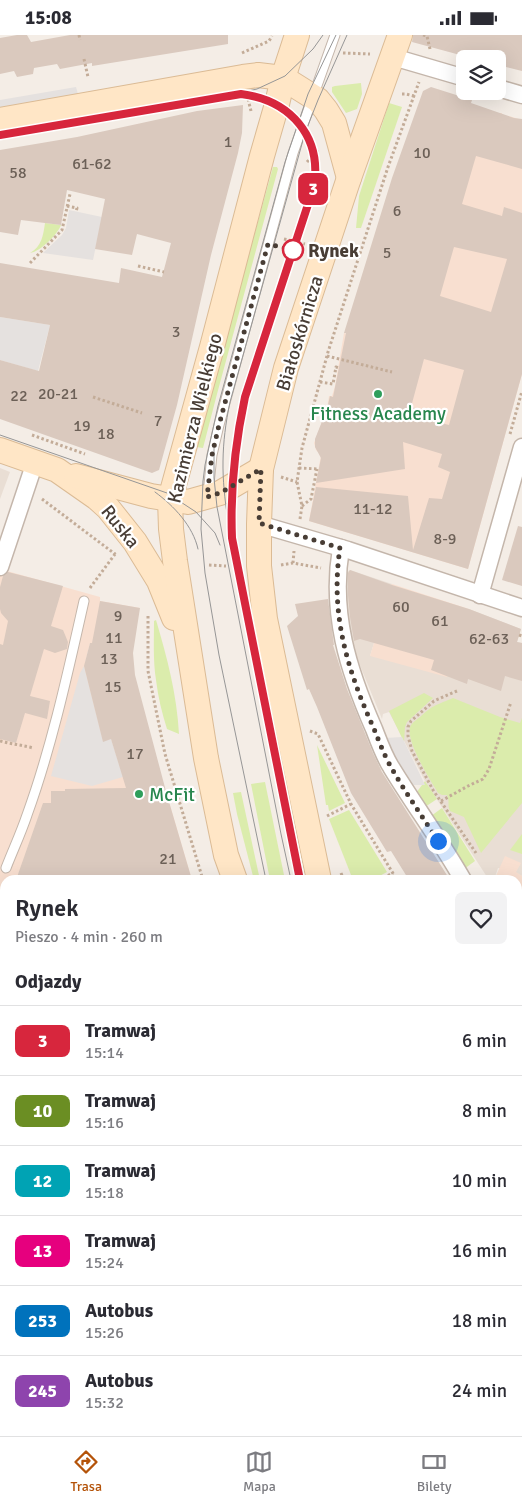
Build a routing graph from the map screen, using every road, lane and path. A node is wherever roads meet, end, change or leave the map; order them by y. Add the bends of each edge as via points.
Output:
1 (78, 35) edge
2 (272, 35) edge
3 (297, 35) edge
4 (335, 35) edge
5 (400, 35) edge
6 (426, 35) edge
7 (80, 40) dead end
8 (329, 53) junction
9 (429, 54) dead end
10 (238, 55) dead end
11 (393, 57) junction
12 (84, 59) dead end
13 (456, 75) edge
14 (88, 77) dead end
15 (421, 77) dead end
16 (283, 78) junction
17 (506, 90) edge
18 (522, 95) edge
19 (313, 97) junction
20 (0, 120) edge
21 (349, 178) junction
22 (70, 194) dead end
23 (67, 206) junction
24 (76, 212) dead end
25 (30, 263) dead end
26 (138, 266) dead end
27 (164, 272) dead end
28 (327, 356) junction
29 (339, 368) dead end
30 (392, 372) dead end
31 (320, 381) junction
32 (93, 397) dead end
33 (142, 413) dead end
34 (25, 433) dead end
35 (522, 447) edge
36 (0, 450) edge
37 (86, 454) dead end
38 (35, 463) junction
39 (299, 468) junction
40 (261, 469) junction
41 (57, 470) junction
42 (27, 487) junction
43 (207, 497) junction
44 (170, 499) junction
45 (302, 506) junction
46 (259, 523) junction
47 (299, 525) dead end
48 (340, 548) junction
49 (119, 551) dead end
50 (115, 554) junction
51 (119, 561) dead end
52 (209, 565) dead end
53 (276, 565) dead end
54 (226, 566) dead end
55 (0, 567) edge
56 (337, 571) junction
57 (480, 595) junction
58 (85, 597) joint
59 (522, 608) edge
60 (148, 609) dead end
61 (189, 654) junction
62 (457, 691) dead end
63 (512, 702) dead end
64 (307, 729) dead end
65 (0, 741) edge
66 (46, 752) junction
67 (441, 801) junction
68 (351, 804) junction
69 (325, 818) dead end
70 (476, 853) dead end
71 (226, 855) junction
72 (6, 868) dead end
73 (393, 873) joint
74 (201, 875) edge
75 (228, 875) edge
76 (233, 875) edge
77 (318, 875) edge
78 (389, 875) edge
79 (460, 875) edge

1 - 7 path
2 - 10 path via 270,41
3 - 16 main road, Kazimierza Wielkiego
4 - 8 lane
5 - 11 main road, Białoskórnicza
6 - 9 path
8 - 11 path
8 - 19 lane
11 - 13 street
11 - 21 main road, Białoskórnicza
12 - 14 path
15 - 28 path via 384,176
16 - 19 main road
16 - 20 main road via 243,77
16 - 44 main road, Kazimierza Wielkiego
17 - 18 street
19 - 21 main road via 334,123
19 - 43 lane via 293,153 229,386 212,455
21 - 40 main road, Białoskórnicza via 286,369
22 - 23 path
23 - 24 path via 77,208
23 - 25 path via 62,230
26 - 27 path
28 - 30 path
28 - 31 path
29 - 31 path via 336,367 332,384
31 - 39 path
32 - 33 path
34 - 37 path
35 - 57 street
36 - 38 main road, Ruska
38 - 41 main road, Ruska
38 - 42 street
39 - 45 path via 297,482
39 - 45 path via 318,469 311,499
40 - 43 main road
40 - 46 main road, Białoskórnicza
41 - 44 main road
41 - 61 main road, Ruska via 108,508 135,542 159,581
42 - 50 path
42 - 55 street
43 - 44 main road via 188,501
44 - 61 main road, Kazimierza Wielkiego via 171,529
45 - 47 path
46 - 48 street
46 - 77 main road via 265,619
48 - 56 street
48 - 57 street
49 - 50 path
50 - 51 path
50 - 58 path
52 - 54 path
53 - 56 path via 293,563
56 - 79 street via 337,604 344,649 368,715 390,765
57 - 59 street
58 - 66 lane
60 - 74 path via 148,671 165,754
61 - 71 main road, Kazimierza Wielkiego
62 - 67 path via 434,701 408,727 409,744
63 - 67 path via 483,779
64 - 68 path via 318,734
65 - 66 path
66 - 72 lane via 27,815
67 - 70 path
68 - 69 path
68 - 73 path
71 - 75 street
71 - 76 main road, Kazimierza Wielkiego
73 - 78 path

